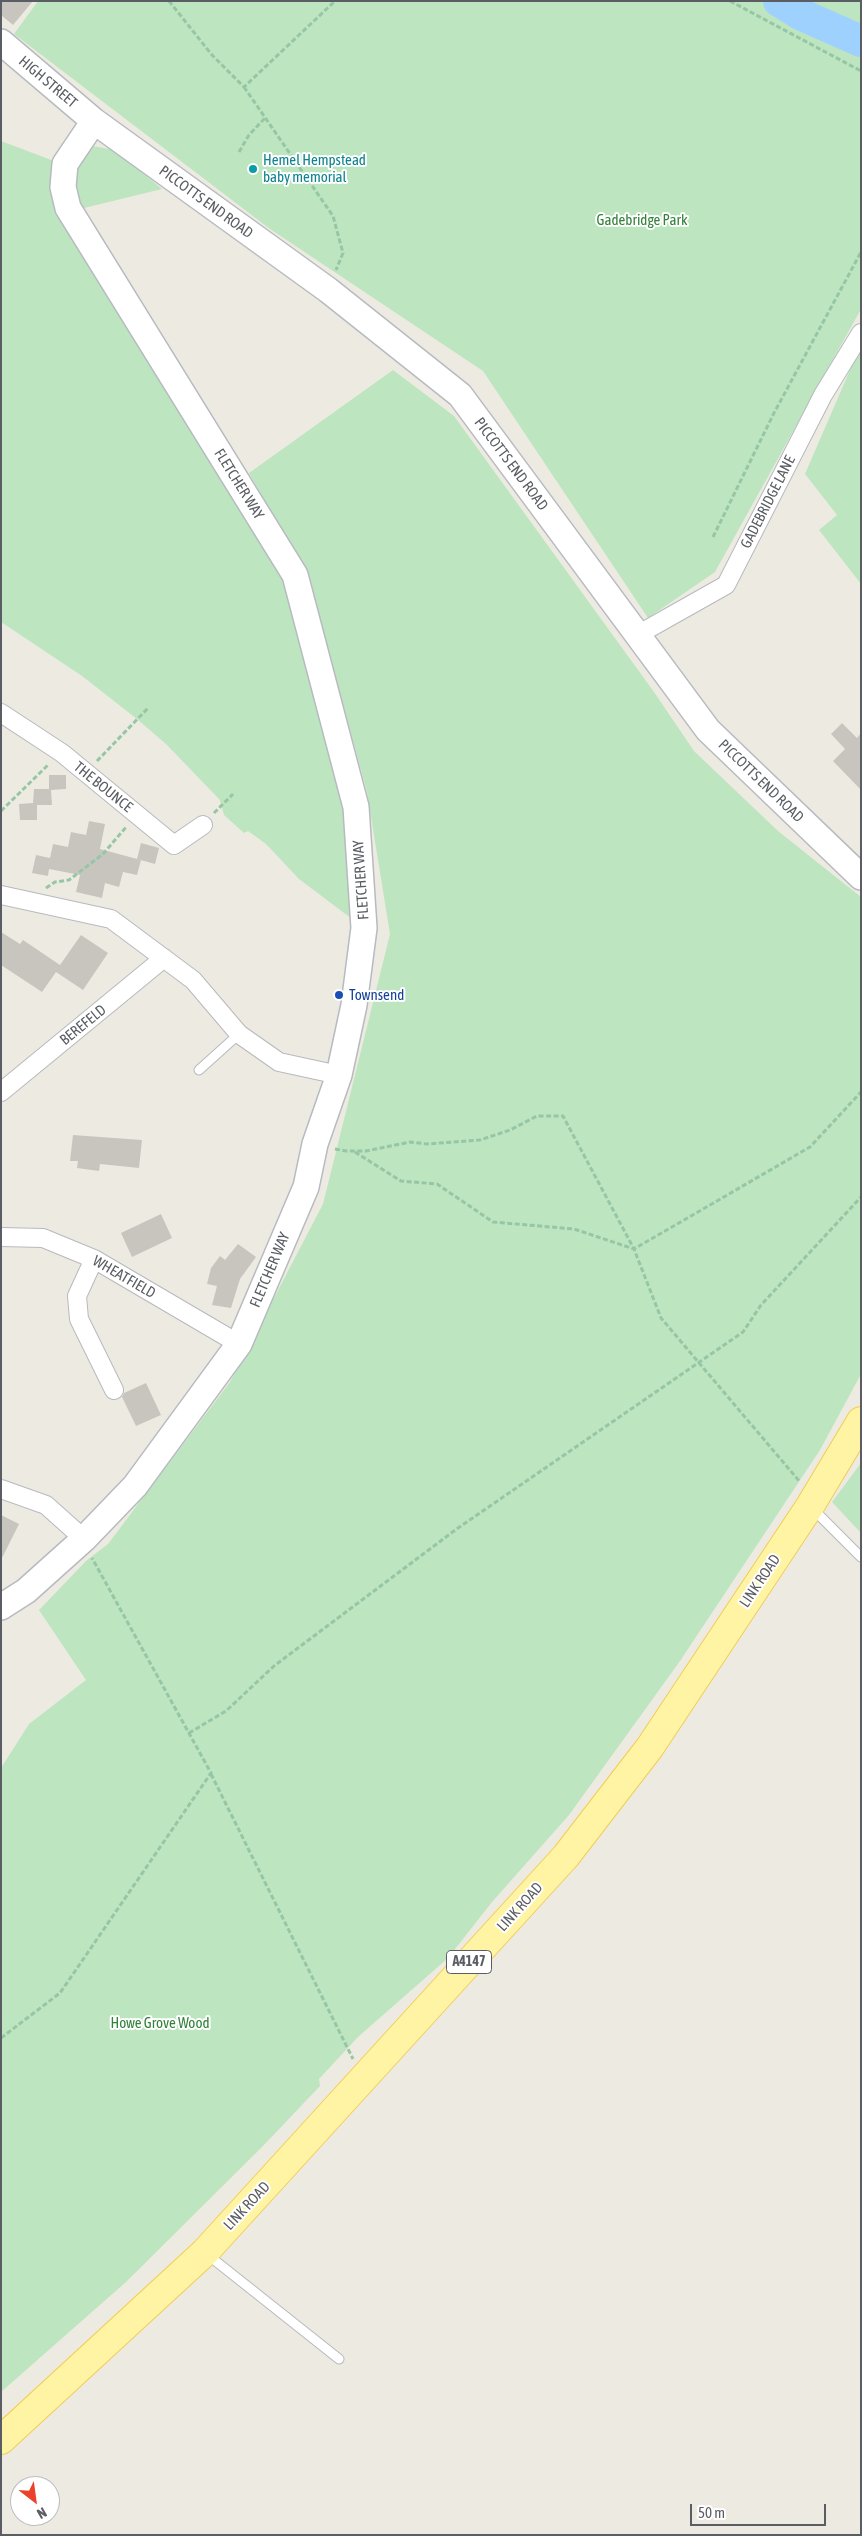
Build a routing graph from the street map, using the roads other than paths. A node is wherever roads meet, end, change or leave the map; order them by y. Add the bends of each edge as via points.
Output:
1 (1, 42) edge
2 (94, 121) junction
3 (861, 333) edge
4 (640, 634) junction
5 (1, 713) edge
6 (202, 825) road end
7 (861, 877) edge
8 (1, 894) edge
9 (164, 958) junction
10 (239, 1034) junction
11 (199, 1070) dead end
12 (339, 1075) junction
13 (1, 1092) edge
14 (1, 1237) edge
15 (94, 1259) junction
16 (239, 1344) junction
17 (114, 1390) dead end
18 (861, 1421) edge
19 (1, 1489) edge
20 (813, 1501) junction
21 (84, 1538) junction
22 (861, 1557) edge
23 (1, 1606) edge
24 (204, 2252) junction
25 (339, 2359) dead end
26 (1, 2440) edge

1 - 2 street, HIGH STREET
2 - 4 street, PICCOTTS END ROAD via 328,290 460,395
2 - 12 street, FLETCHER WAY via 64,164 63,187 68,208 295,575 356,807 364,928 354,1005
3 - 4 street, GADEBRIDGE LANE via 823,395 726,585
4 - 7 street, PICCOTTS END ROAD via 708,730
5 - 6 street, THE BOUNCE via 62,753 174,845
8 - 9 street via 111,919
9 - 10 street via 193,980
9 - 13 street, BEREFELD
10 - 11 lane
10 - 12 street via 279,1062
12 - 16 street, FLETCHER WAY via 315,1144 306,1187
14 - 15 street, WHEATFIELD via 43,1238
15 - 16 street, WHEATFIELD
15 - 17 street via 77,1296 79,1319
16 - 21 street, FLETCHER WAY via 135,1486
18 - 20 main road, LINK ROAD / A4147
19 - 21 street via 46,1505
20 - 22 lane
20 - 24 main road, LINK ROAD / A4147 via 650,1747 566,1856
21 - 23 street, FLETCHER WAY via 26,1591
24 - 25 lane
24 - 26 main road, LINK ROAD / A4147

